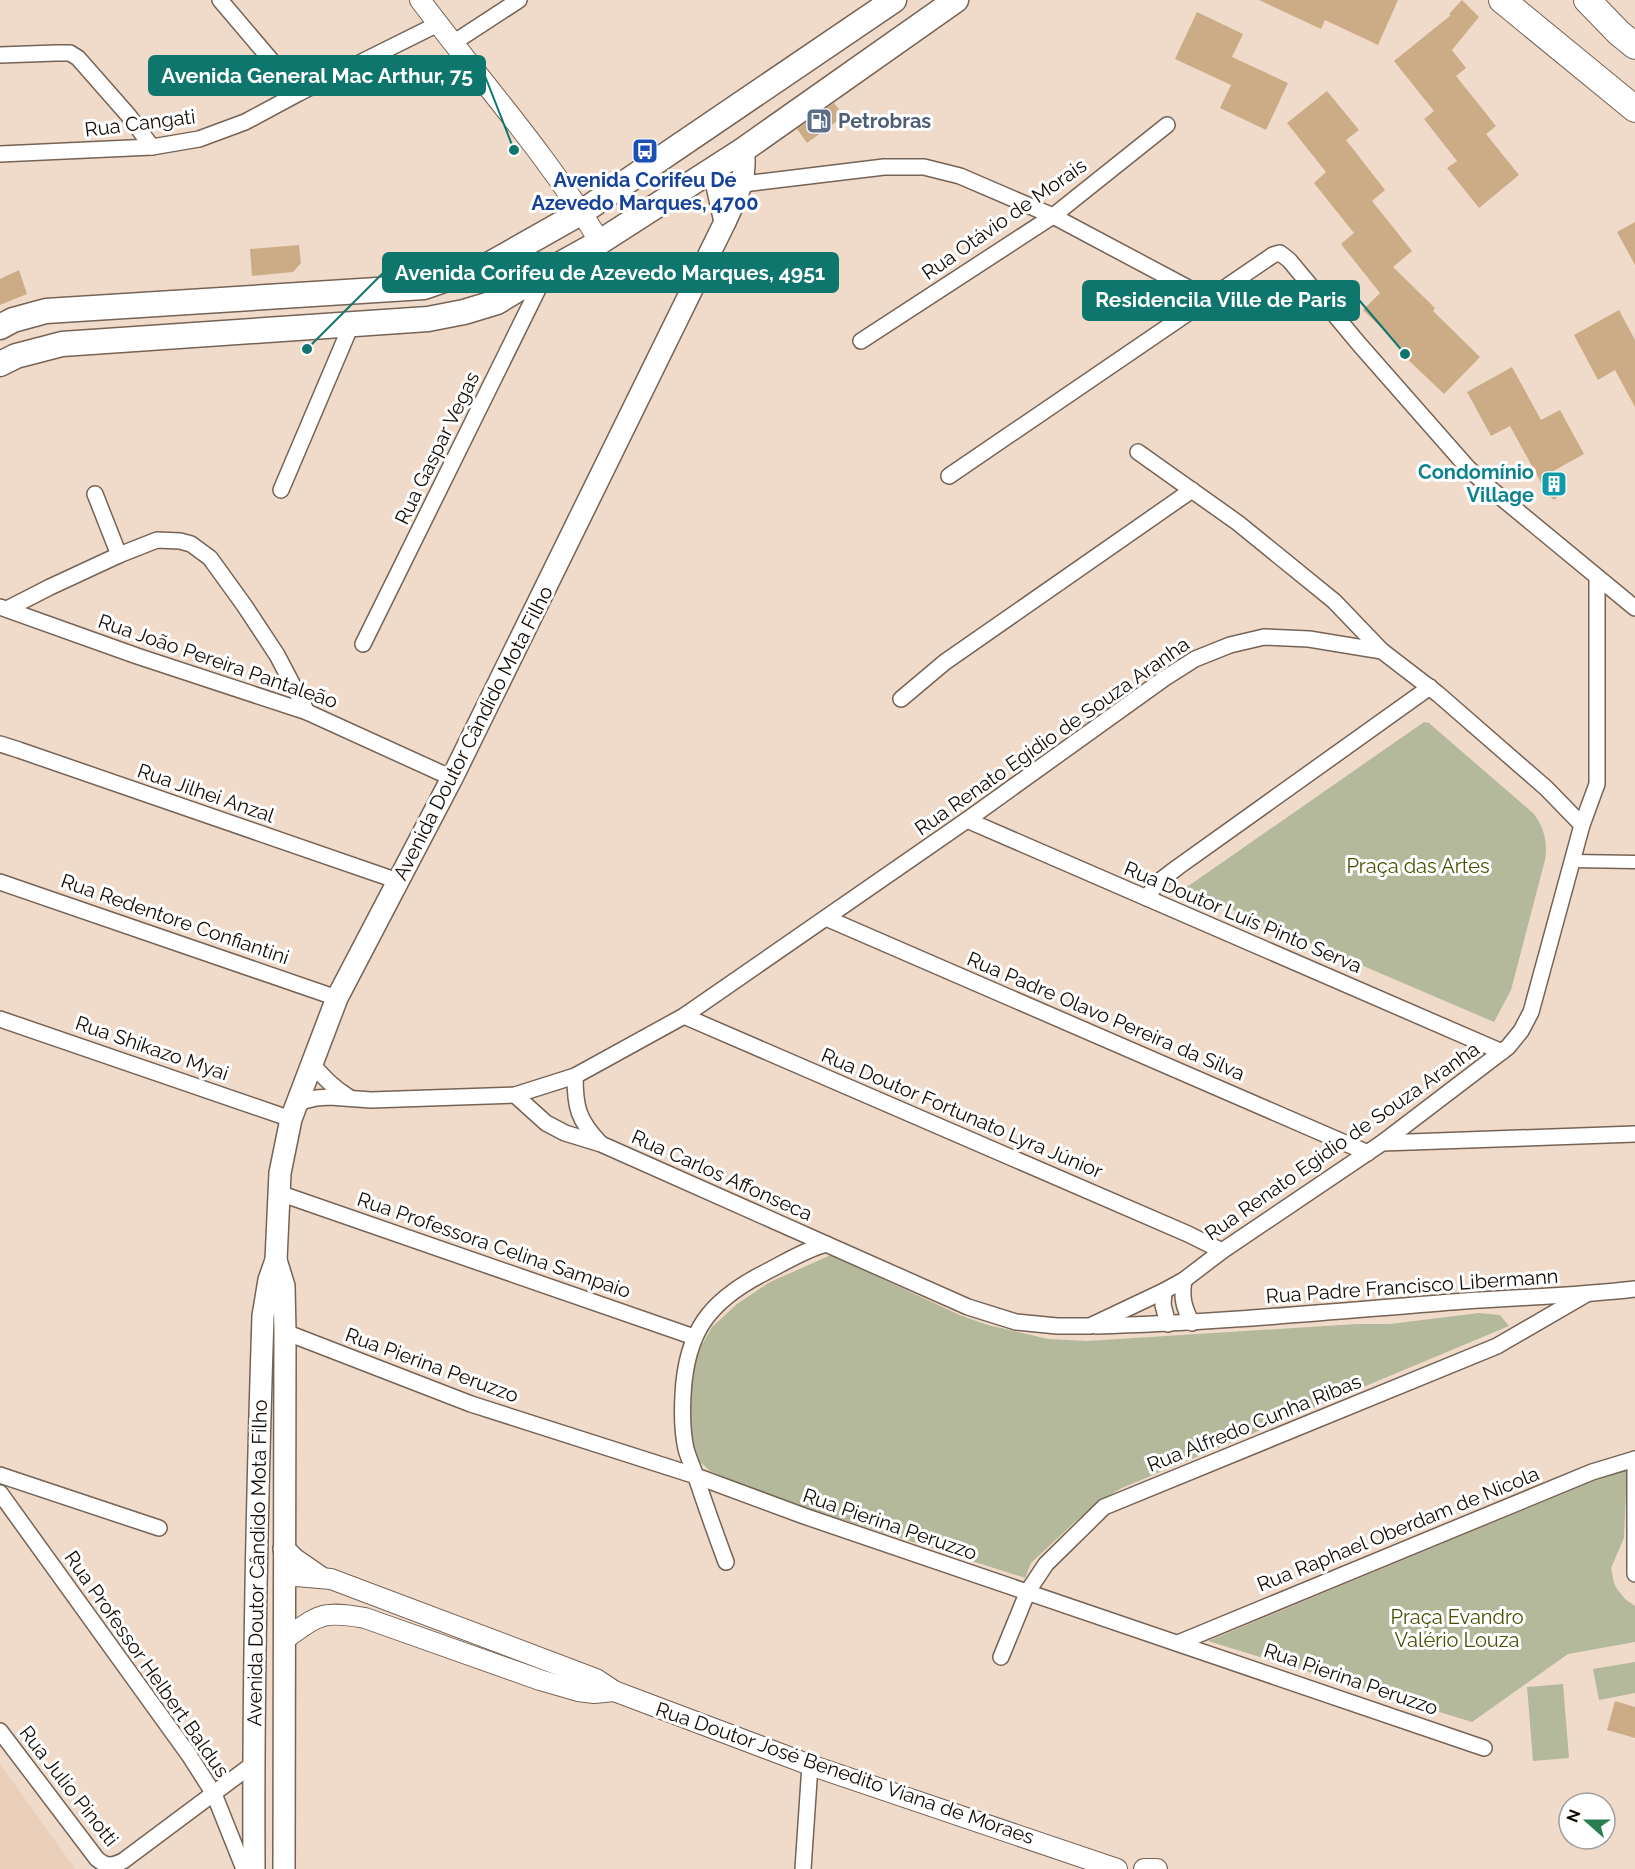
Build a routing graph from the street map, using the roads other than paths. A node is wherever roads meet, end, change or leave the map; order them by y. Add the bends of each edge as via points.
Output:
1 (220, 0) edge
2 (420, 0) edge
3 (519, 0) edge
4 (894, 0) edge
5 (956, 0) edge
6 (1502, 0) edge
7 (1587, 0) edge
8 (438, 24) junction
9 (453, 43) junction
10 (1635, 46) edge
11 (0, 55) edge
12 (300, 93) junction
13 (1635, 109) edge
14 (719, 120) junction
15 (1167, 125) dead end
16 (152, 147) junction
17 (743, 150) junction
18 (0, 154) edge
19 (717, 166) junction
20 (742, 184) junction
21 (582, 212) junction
22 (1053, 216) junction
23 (725, 222) junction
24 (600, 242) junction
25 (548, 271) junction
26 (1209, 299) junction
27 (352, 323) junction
28 (0, 327) edge
29 (861, 341) dead end
30 (0, 364) edge
31 (1138, 452) dead end
32 (949, 476) dead end
33 (281, 490) dead end
34 (1192, 490) junction
35 (95, 494) dead end
36 (119, 555) junction
37 (1597, 577) junction
38 (4, 608) edge
39 (1635, 608) edge
40 (363, 644) dead end
41 (1382, 651) junction
42 (1430, 687) junction
43 (901, 699) dead end
44 (307, 712) junction
45 (0, 744) edge
46 (452, 778) junction
47 (967, 820) junction
48 (1582, 825) junction
49 (1573, 861) junction
50 (1635, 862) edge
51 (398, 881) junction
52 (0, 882) edge
53 (1147, 898) junction
54 (826, 918) junction
55 (337, 998) junction
56 (684, 1016) junction
57 (0, 1019) edge
58 (1502, 1052) junction
59 (312, 1062) junction
60 (575, 1076) junction
61 (515, 1095) junction
62 (352, 1100) junction
63 (293, 1111) junction
64 (1635, 1134) edge
65 (1382, 1143) junction
66 (601, 1144) junction
67 (1368, 1153) junction
68 (279, 1193) junction
69 (826, 1244) junction
70 (1222, 1251) junction
71 (276, 1260) junction
72 (1184, 1280) junction
73 (1635, 1289) edge
74 (1164, 1291) junction
75 (1585, 1295) junction
76 (1192, 1323) junction
77 (1168, 1324) junction
78 (1090, 1326) junction
79 (285, 1332) junction
80 (694, 1337) junction
81 (1635, 1459) edge
82 (0, 1475) edge
83 (696, 1476) junction
84 (0, 1492) edge
85 (159, 1528) dead end
86 (284, 1549) junction
87 (726, 1562) dead end
88 (1635, 1574) edge
89 (284, 1578) junction
90 (326, 1578) junction
91 (256, 1581) junction
92 (1028, 1591) junction
93 (399, 1606) junction
94 (329, 1613) junction
95 (388, 1626) junction
96 (285, 1640) junction
97 (1178, 1643) junction
98 (1001, 1657) dead end
99 (284, 1662) junction
100 (255, 1663) junction
101 (614, 1691) junction
102 (0, 1731) edge
103 (1484, 1748) dead end
104 (253, 1764) junction
105 (810, 1765) junction
106 (214, 1794) junction
107 (1076, 1855) junction
108 (244, 1869) edge
109 (254, 1869) edge
110 (284, 1869) edge
111 (803, 1869) edge
112 (1095, 1869) edge
113 (1117, 1869) edge
114 (1144, 1869) edge
115 (1157, 1869) edge

1 - 12 street
2 - 8 street
3 - 9 street
4 - 14 main road
5 - 17 main road
6 - 13 highway
7 - 10 highway
8 - 9 street
8 - 12 street, Rua Cangati
9 - 21 street
11 - 16 street via 70,53 129,116
12 - 16 street, Rua Cangati via 217,133
14 - 19 main road
14 - 21 main road
15 - 22 street, Rua Otávio de Morais
16 - 18 street, Rua Cangati
17 - 19 main road
17 - 20 main road, Avenida Doutor Cândido Mota Filho
19 - 23 main road
19 - 24 main road
20 - 22 street via 884,166 924,167 960,176
20 - 23 main road, Avenida Doutor Cândido Mota Filho
21 - 24 street
21 - 28 main road via 490,264 424,287 46,311
22 - 26 street
22 - 29 street, Rua Otávio de Morais
23 - 46 main road, Avenida Doutor Cândido Mota Filho
24 - 25 main road
25 - 27 main road via 497,302 464,312 428,319
25 - 40 street, Rua Gaspar Vegas
26 - 32 street
26 - 37 street via 1273,255 1280,254 1289,260 1468,468
27 - 30 main road via 62,344
27 - 33 street
31 - 34 street
34 - 41 street via 1334,601
34 - 43 street via 945,662
35 - 36 street
36 - 38 street
36 - 44 street via 168,539 201,549 277,655
37 - 39 street
37 - 48 street via 1597,784
38 - 44 street, Rua João Pereira Pantaleão
41 - 42 street, Rua Renato Egidio de Souza Aranha
41 - 47 street, Rua Renato Egidio de Souza Aranha via 1309,639 1264,637 1195,659
42 - 48 street, Rua Renato Egidio de Souza Aranha via 1546,788
42 - 53 street via 1178,867 1157,883
44 - 46 street, Rua João Pereira Pantaleão
45 - 51 street, Rua Jilhei Anzal
46 - 51 main road, Avenida Doutor Cândido Mota Filho
47 - 53 street, Rua Doutor Luís Pinto Serva
47 - 54 street, Rua Renato Egidio de Souza Aranha
48 - 49 street, Rua Renato Egidio de Souza Aranha
49 - 50 street
49 - 58 street, Rua Renato Egidio de Souza Aranha via 1531,1012 1521,1031
51 - 55 main road, Avenida Doutor Cândido Mota Filho
52 - 55 street, Rua Redentore Confiantini
53 - 58 street, Rua Doutor Luís Pinto Serva
54 - 56 street, Rua Renato Egidio de Souza Aranha
54 - 67 street, Rua Padre Olavo Pereira da Silva
55 - 59 main road, Avenida Doutor Cândido Mota Filho
56 - 60 street, Rua Renato Egidio de Souza Aranha
56 - 70 street, Rua Doutor Fortunato Lyra Júnior
57 - 63 street, Rua Shikazo Myai
58 - 65 street, Rua Renato Egidio de Souza Aranha
59 - 62 street via 334,1088
59 - 63 main road, Avenida Doutor Cândido Mota Filho
60 - 61 street, Rua Renato Egidio de Souza Aranha
60 - 66 street, Rua Carlos Affonseca via 578,1110 586,1129
61 - 62 street, Rua Renato Egidio de Souza Aranha
61 - 66 street, Rua Carlos Affonseca via 546,1123
62 - 63 street, Rua Renato Egidio de Souza Aranha via 316,1098
63 - 68 main road, Avenida Doutor Cândido Mota Filho
64 - 65 street
65 - 67 street, Rua Renato Egidio de Souza Aranha
66 - 69 street, Rua Carlos Affonseca
67 - 70 street, Rua Renato Egidio de Souza Aranha
68 - 71 main road, Avenida Doutor Cândido Mota Filho
68 - 80 street, Rua Professora Celina Sampaio
69 - 78 street, Rua Renato Egidio de Souza Aranha via 968,1307 1016,1322
69 - 80 street via 744,1283 707,1315
70 - 72 street, Rua Renato Egidio de Souza Aranha
71 - 79 main road, Avenida Doutor Cândido Mota Filho via 284,1286
71 - 91 main road, Avenida Doutor Cândido Mota Filho via 263,1316
72 - 74 street, Rua Renato Egidio de Souza Aranha
72 - 76 street via 1183,1307
73 - 75 street, Rua Padre Francisco Libermann
74 - 77 street
74 - 78 street, Rua Renato Egidio de Souza Aranha
75 - 76 street, Rua Padre Francisco Libermann
75 - 92 street, Rua Alfredo Cunha Ribas via 1497,1346 1104,1508 1046,1564
76 - 77 street, Rua Padre Francisco Libermann
77 - 78 street, Rua Padre Francisco Libermann
79 - 83 street, Rua Pierina Peruzzo via 471,1404
79 - 86 main road, Avenida Doutor Cândido Mota Filho
80 - 83 street via 687,1359 682,1413 686,1449
81 - 88 street
81 - 97 street, Rua Raphael Oberdam de Nicola via 1592,1472
82 - 85 street
83 - 87 street
83 - 92 street, Rua Pierina Peruzzo
84 - 106 street, Rua Professor Helbert Baldus
86 - 89 main road, Avenida Doutor Cândido Mota Filho
86 - 90 main road
89 - 90 street, Rua Doutor José Benedito Viana de Moraes
89 - 91 main road
89 - 96 main road, Avenida Doutor Cândido Mota Filho
90 - 93 street, Rua Doutor José Benedito Viana de Moraes
90 - 94 street
91 - 100 main road, Avenida Doutor Cândido Mota Filho
92 - 97 street, Rua Pierina Peruzzo
92 - 98 street, Rua Alfredo Cunha Ribas
93 - 95 street
93 - 101 street, Rua Doutor José Benedito Viana de Moraes via 596,1679
94 - 95 street, Rua Doutor José Benedito Viana de Moraes
94 - 96 street
95 - 101 street, Rua Doutor José Benedito Viana de Moraes via 578,1691
96 - 99 main road, Avenida Doutor Cândido Mota Filho
97 - 103 street, Rua Pierina Peruzzo
99 - 100 main road
99 - 110 main road, Avenida Doutor Cândido Mota Filho
100 - 104 main road, Avenida Doutor Cândido Mota Filho
101 - 105 street, Rua Doutor José Benedito Viana de Moraes
102 - 106 street, Rua Julio Pinotti via 105,1865 123,1861
104 - 106 street, Rua Julio Pinotti
104 - 109 main road, Avenida Doutor Cândido Mota Filho
105 - 107 street, Rua Doutor José Benedito Viana de Moraes
105 - 111 street
106 - 108 street, Rua Professor Helbert Baldus
107 - 112 street, Rua Doutor José Benedito Viana de Moraes
107 - 113 street, Rua Doutor José Benedito Viana de Moraes
114 - 115 street

